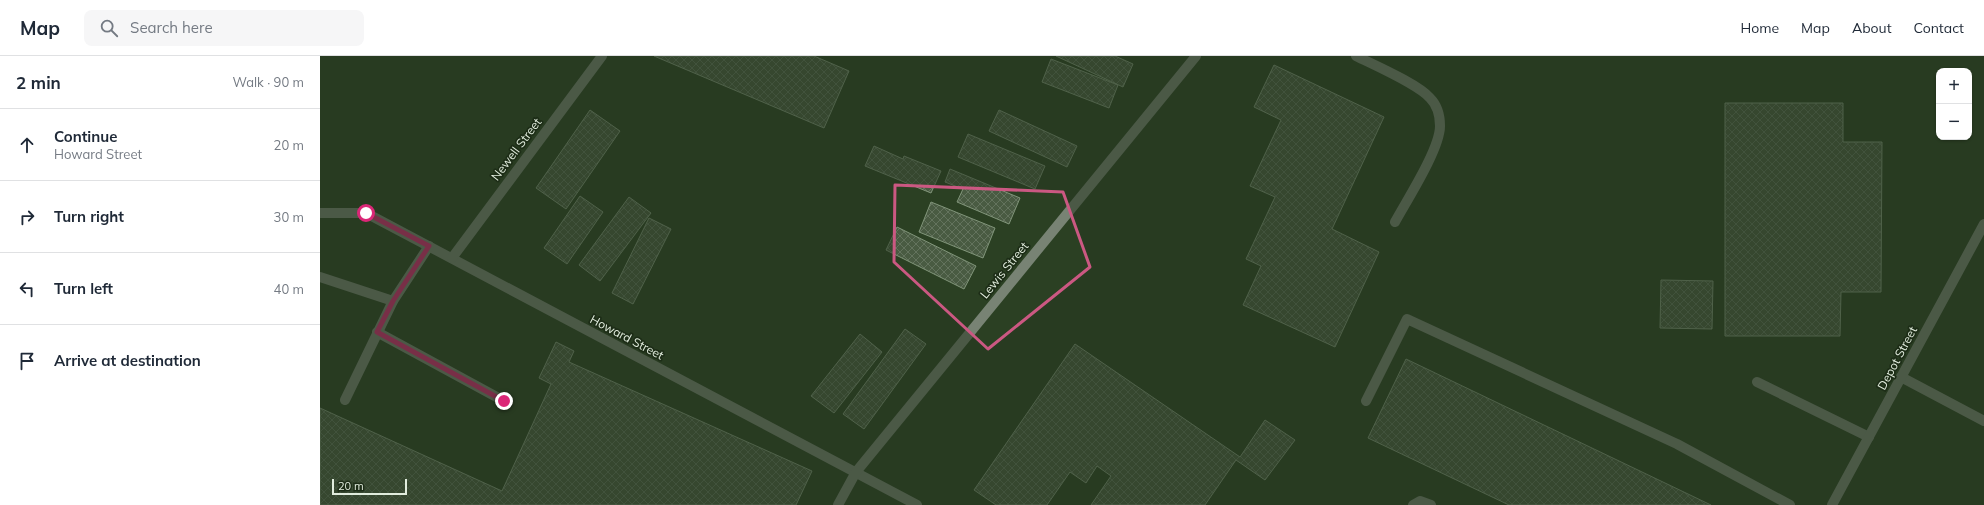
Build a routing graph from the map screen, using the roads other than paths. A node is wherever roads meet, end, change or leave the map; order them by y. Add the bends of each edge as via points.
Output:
1 (602, 56) edge
2 (1196, 56) edge
3 (1356, 56) edge
4 (320, 213) edge
5 (1395, 222) dead end
6 (1984, 224) edge
7 (429, 246) junction
8 (452, 258) junction
9 (320, 277) edge
10 (393, 301) junction
11 (377, 332) junction
12 (1901, 377) junction
13 (1757, 382) dead end
14 (345, 400) dead end
15 (504, 401) dead end
16 (1366, 401) dead end
17 (1984, 421) edge
18 (1869, 437) junction
19 (856, 472) junction
20 (838, 505) edge
21 (917, 505) edge
22 (1413, 505) edge
23 (1431, 505) edge
24 (1790, 505) edge
25 (1832, 505) edge

1 - 8 street, Newell Street
2 - 19 street, Lewis Street
3 - 5 street via 1419,89 1430,97 1438,109 1440,127 1434,149
4 - 7 street, Howard Street via 366,213
6 - 12 street, Depot Street
7 - 8 street, Howard Street
7 - 10 street
8 - 19 street, Howard Street
9 - 10 street
10 - 11 street
11 - 14 street
11 - 15 street
12 - 17 street
12 - 18 street, Depot Street
13 - 18 street
16 - 24 street via 1407,318 1677,444
18 - 25 street, Depot Street
19 - 20 street, Lewis Street
19 - 21 street, Howard Street
22 - 23 street via 1420,501

